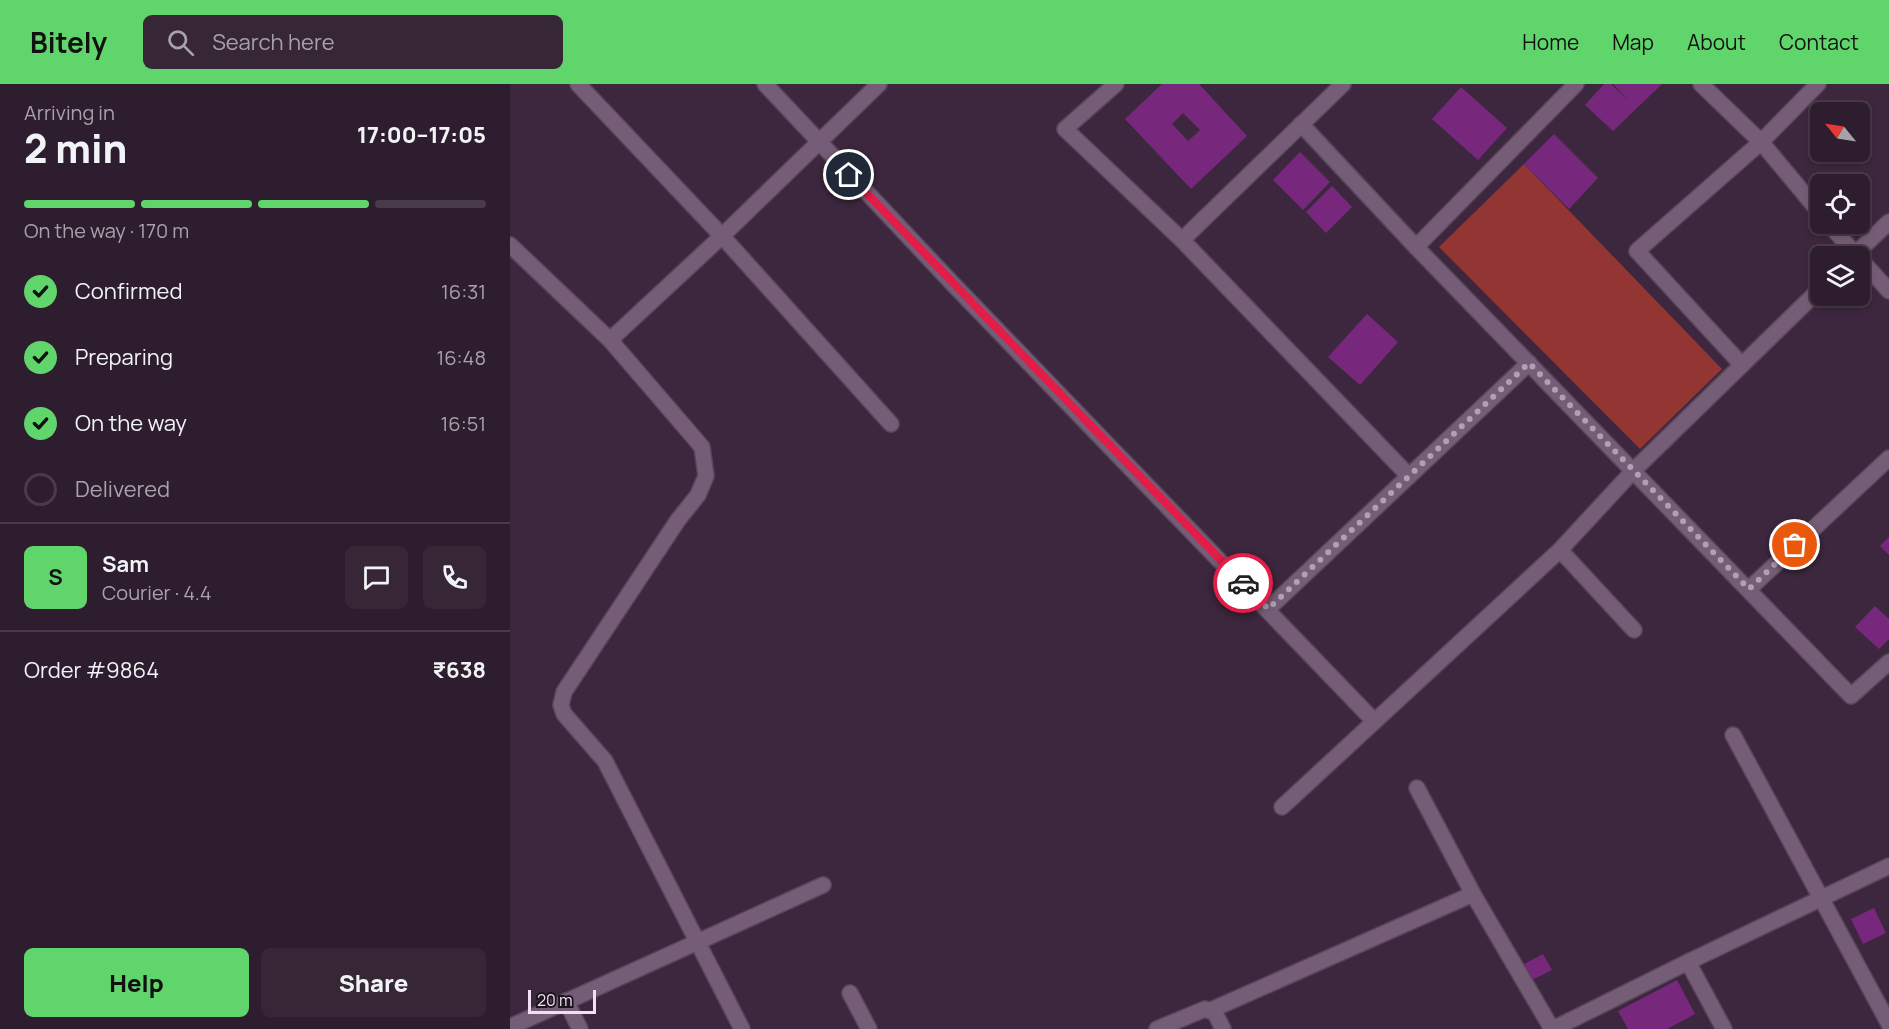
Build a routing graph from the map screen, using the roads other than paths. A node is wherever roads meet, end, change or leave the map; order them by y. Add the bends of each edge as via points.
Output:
1 (578, 84) edge
2 (765, 84) edge
3 (879, 84) edge
4 (1116, 84) edge
5 (1343, 84) edge
6 (1576, 84) edge
7 (1701, 84) edge
8 (1818, 84) edge
9 (1301, 124) junction
10 (1761, 142) junction
11 (819, 144) junction
12 (1810, 201) edge
13 (1889, 222) edge
14 (1837, 234) edge
15 (722, 236) junction
16 (1182, 240) junction
17 (510, 245) edge
18 (1847, 246) edge
19 (1866, 246) edge
20 (1416, 248) junction
21 (1870, 271) edge
22 (1889, 291) edge
23 (1810, 299) edge
24 (610, 340) junction
25 (1529, 363) junction
26 (1742, 364) junction
27 (891, 424) dead end
28 (1889, 458) edge
29 (1634, 470) junction
30 (1409, 476) junction
31 (1560, 550) junction
32 (1749, 589) junction
33 (1268, 609) junction
34 (1634, 630) dead end
35 (1889, 662) edge
36 (1374, 721) junction
37 (1733, 735) dead end
38 (1417, 788) dead end
39 (1282, 807) dead end
40 (1889, 866) edge
41 (823, 885) dead end
42 (1473, 894) junction
43 (1820, 900) junction
44 (698, 942) junction
45 (1688, 962) junction
46 (850, 993) dead end
47 (566, 1001) junction
48 (1211, 1010) junction
49 (1889, 1024) edge
50 (510, 1027) edge
51 (580, 1029) edge
52 (742, 1029) edge
53 (869, 1029) edge
54 (1157, 1029) edge
55 (1223, 1029) edge
56 (1553, 1029) edge
57 (1724, 1029) edge

1 - 15 street
2 - 11 street
3 - 11 street
4 - 16 street via 1065,129
5 - 9 street
6 - 20 street
7 - 10 street
8 - 10 street
9 - 16 street
9 - 20 street
10 - 12 street
10 - 26 street via 1637,251
11 - 15 street
11 - 33 street
13 - 19 street
14 - 18 street
15 - 24 street
15 - 27 street
16 - 30 street
17 - 24 street
20 - 25 street
21 - 22 street
23 - 26 street
24 - 44 street via 702,447 706,476 698,495 564,692 561,705 564,714 604,761
25 - 29 street
25 - 30 street
26 - 29 street
28 - 32 street
29 - 31 street
29 - 32 street
30 - 33 street
31 - 34 street
31 - 36 street
32 - 35 street via 1851,696
33 - 36 street
36 - 39 street
37 - 43 street
38 - 42 street
40 - 43 street
41 - 44 street
42 - 48 street
42 - 56 street
43 - 45 street
43 - 49 street
44 - 47 street
44 - 52 street
45 - 56 street
45 - 57 street
46 - 53 street
47 - 50 street
47 - 51 street
48 - 54 street via 1198,1011
48 - 55 street

